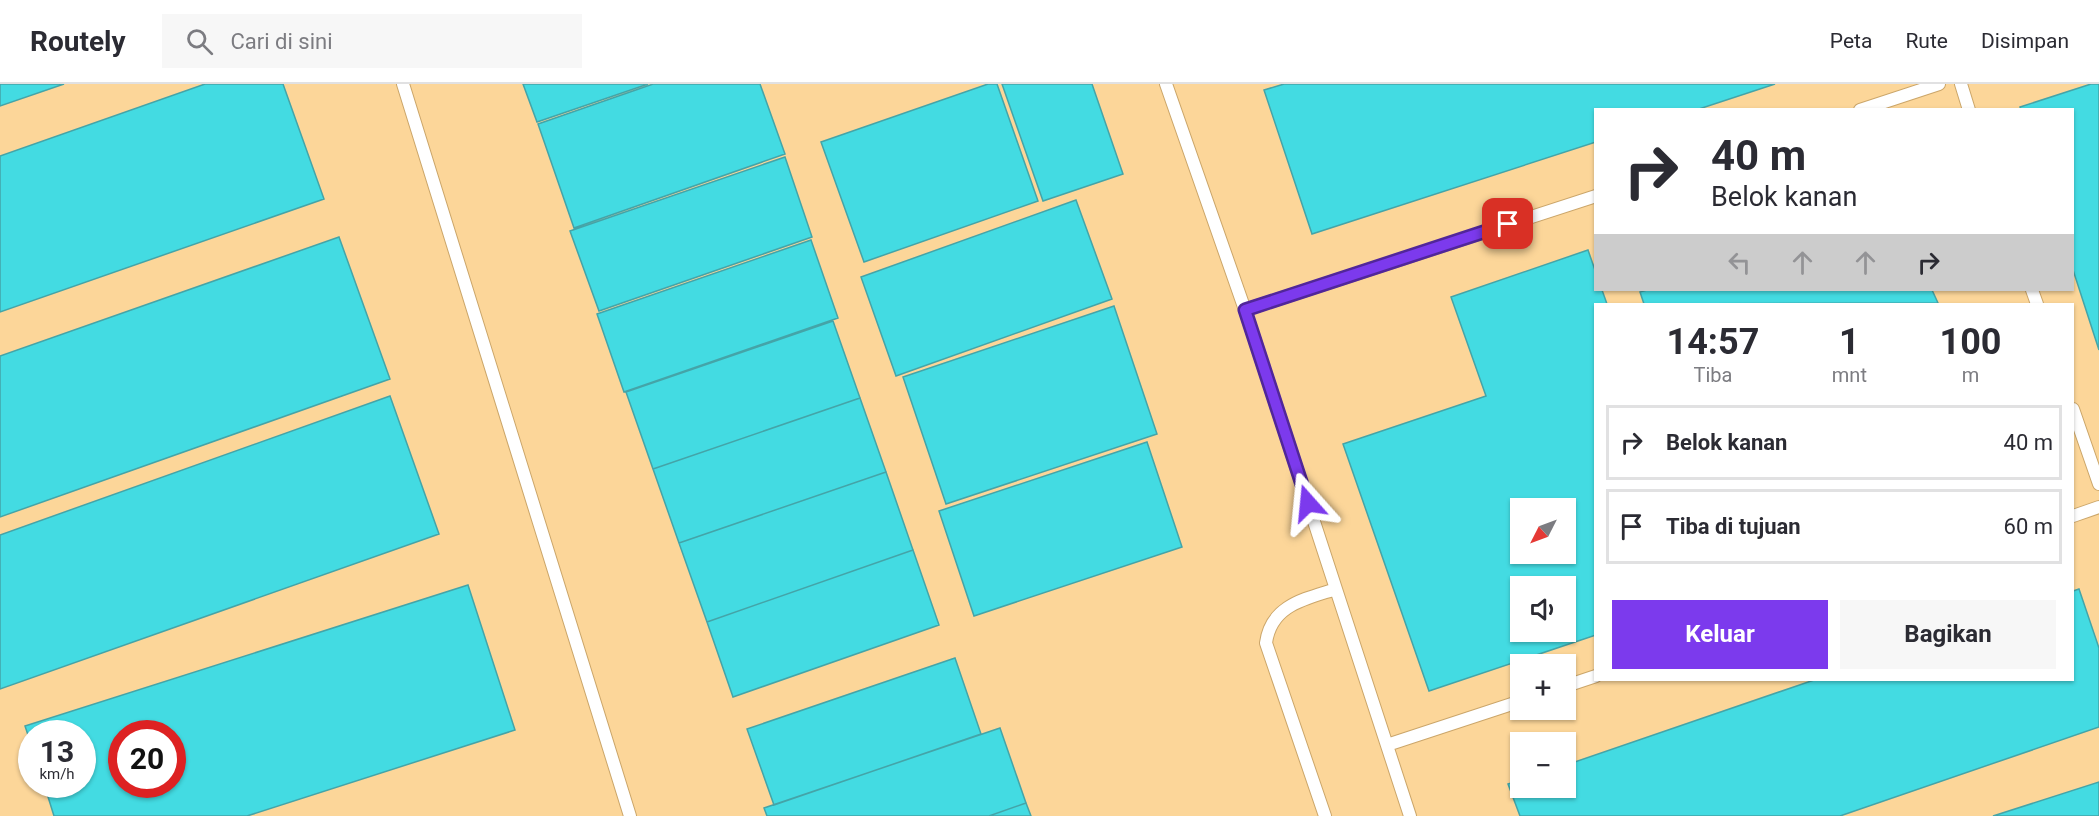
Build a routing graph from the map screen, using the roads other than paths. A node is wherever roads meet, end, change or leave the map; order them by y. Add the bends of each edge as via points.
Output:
1 (403, 84) edge
2 (1166, 84) edge
3 (1939, 84) edge
4 (1960, 84) edge
5 (1866, 108) edge
6 (1968, 108) edge
7 (1594, 197) edge
8 (1245, 310) junction
9 (2074, 412) edge
10 (2099, 484) edge
11 (2099, 507) edge
12 (2074, 516) edge
13 (1336, 589) junction
14 (1594, 677) edge
15 (1576, 683) edge
16 (1510, 705) edge
17 (1387, 745) junction
18 (630, 816) edge
19 (1325, 816) edge
20 (1410, 816) edge

1 - 18 lane
2 - 8 lane
3 - 5 lane
4 - 6 lane
7 - 8 lane
8 - 13 lane
9 - 10 lane
11 - 12 lane
13 - 17 lane
13 - 19 lane via 1287,605 1267,630 1266,643
14 - 15 lane
16 - 17 lane
17 - 20 lane

